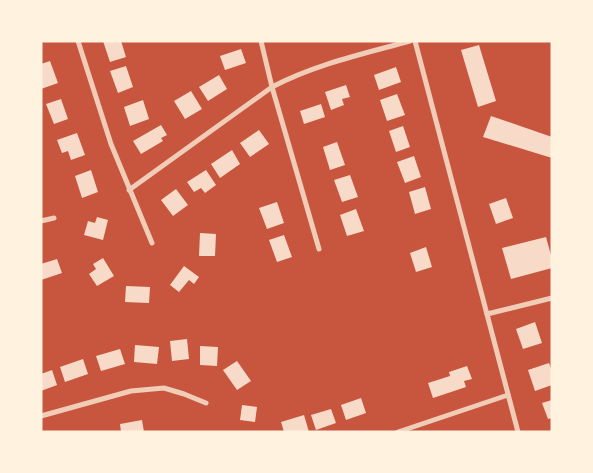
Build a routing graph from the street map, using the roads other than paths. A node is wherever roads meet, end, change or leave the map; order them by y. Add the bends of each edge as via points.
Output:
1 (78, 41) edge
2 (260, 41) edge
3 (410, 41) edge
4 (415, 41) edge
5 (272, 87) junction
6 (128, 190) junction
7 (54, 218) dead end
8 (41, 222) edge
9 (152, 243) dead end
10 (319, 249) dead end
11 (552, 298) edge
12 (487, 314) junction
13 (508, 395) junction
14 (206, 403) dead end
15 (41, 416) edge
16 (398, 432) edge
17 (518, 432) edge

1 - 6 street
2 - 5 street
3 - 5 street via 327,63
4 - 12 street
5 - 6 street
5 - 10 street
6 - 9 street
7 - 8 street
11 - 12 street
12 - 13 street
13 - 16 street
13 - 17 street
14 - 15 street via 164,388 131,391

